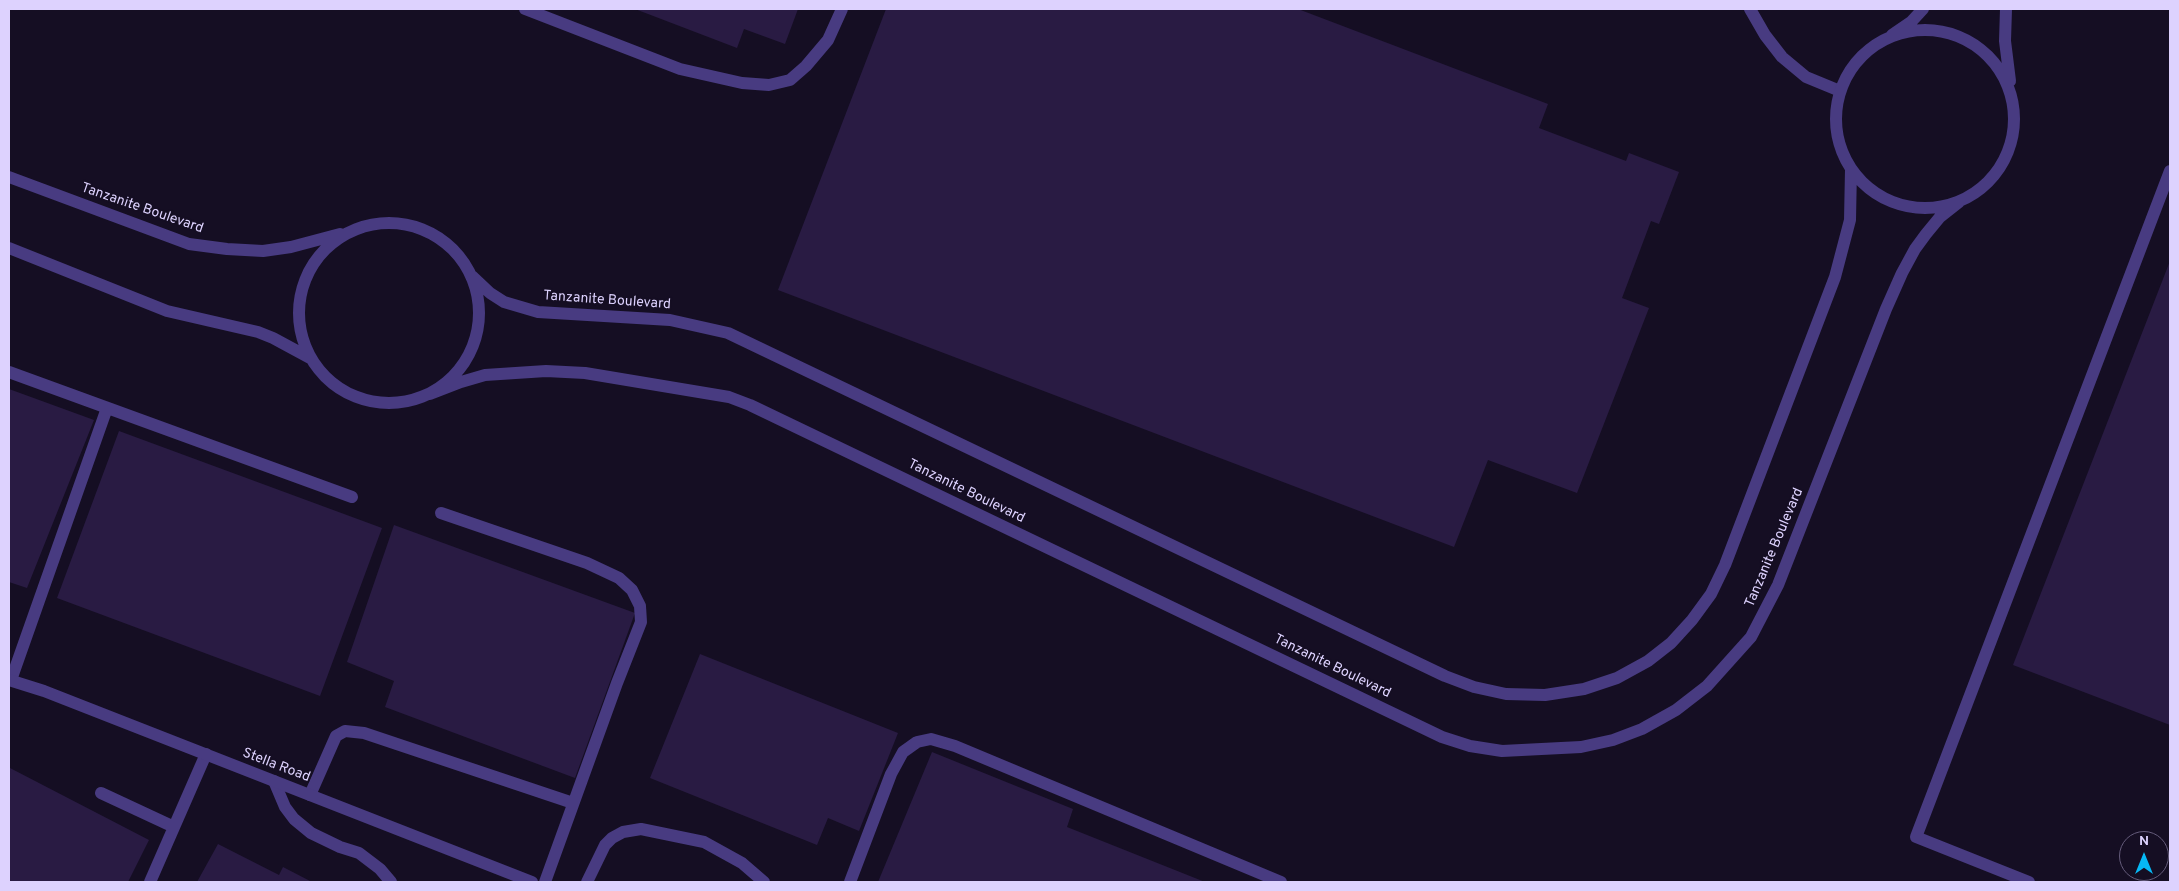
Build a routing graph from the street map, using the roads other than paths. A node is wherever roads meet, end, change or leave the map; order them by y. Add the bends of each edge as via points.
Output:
1 (525, 9) edge
2 (842, 9) edge
3 (1750, 9) edge
4 (1923, 9) edge
5 (2006, 9) edge
6 (1886, 39) junction
7 (1840, 91) junction
8 (2012, 96) junction
9 (1851, 169) junction
10 (2170, 172) edge
11 (9, 177) edge
12 (1959, 202) junction
13 (356, 228) junction
14 (9, 248) edge
15 (472, 276) junction
16 (310, 358) junction
17 (9, 372) edge
18 (430, 394) junction
19 (107, 408) junction
20 (352, 497) dead end
21 (441, 513) dead end
22 (10, 680) edge
23 (206, 754) junction
24 (274, 781) junction
25 (101, 794) dead end
26 (310, 795) junction
27 (573, 803) junction
28 (174, 827) junction
29 (506, 878) edge
30 (150, 882) edge
31 (391, 882) edge
32 (532, 882) edge
33 (545, 882) edge
34 (587, 882) edge
35 (764, 882) edge
36 (850, 882) edge
37 (1281, 882) edge
38 (2029, 882) edge

1 - 2 street via 680,69 742,83 769,85 790,80 806,66 828,40
3 - 7 street via 1782,57 1806,77
4 - 6 street via 1911,22
5 - 8 street via 2005,41
6 - 7 street via 1859,60
6 - 8 street via 1922,30 1958,36 1981,50 2000,70
7 - 9 street via 1837,131 1841,151
8 - 12 street via 2015,115 2012,139 2001,166 1983,187
9 - 12 street via 1876,193 1902,205 1930,208
9 - 15 street, Tanzanite Boulevard via 1850,220 1835,277 1711,594 1671,643 1648,661 1617,678 1584,689 1545,695 1506,694 1474,688 1445,676 728,333 670,320 538,312 504,302
10 - 38 street via 1916,837
11 - 13 street, Tanzanite Boulevard via 189,244 263,250
12 - 18 street, Tanzanite Boulevard via 1926,234 1902,273 1778,586 1751,637 1707,686 1676,710 1634,732 1581,747 1502,751 1442,737 729,397 586,373 546,370 485,375
13 - 15 street, Tanzanite Boulevard via 378,223 404,224 433,234 455,250
13 - 16 street via 329,245 309,270 299,302 300,328
14 - 16 street via 167,311 258,332
15 - 18 street via 480,305 475,343 460,371
16 - 18 street, Tanzanite Boulevard via 338,388 360,399 393,404
17 - 19 street
19 - 20 street
19 - 22 street
21 - 27 street via 587,563 618,578 632,590 640,606 641,622
22 - 23 street, Stella Road
23 - 24 street, Stella Road
23 - 28 street
24 - 26 street, Stella Road
24 - 31 street via 285,807 305,828 340,847 359,853
25 - 28 street
26 - 27 street via 336,736 345,730 364,733
26 - 29 street, Stella Road
27 - 33 street
28 - 30 street
29 - 32 street, Stella Road
34 - 35 street via 605,845 612,838 641,829 704,842 742,863
36 - 37 street via 891,774 903,752 917,742 931,739

